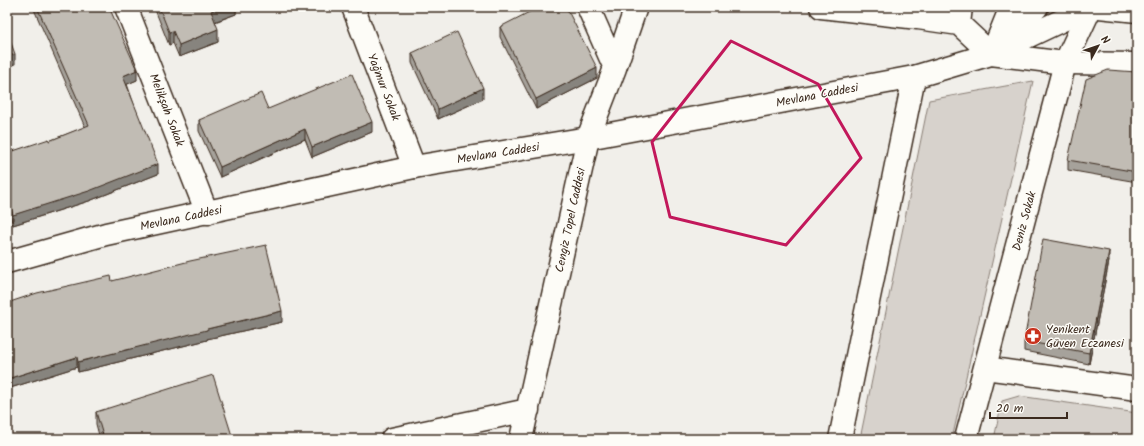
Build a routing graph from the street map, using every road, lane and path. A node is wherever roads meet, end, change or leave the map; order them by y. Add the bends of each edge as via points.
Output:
1 (126, 7) edge
2 (353, 7) edge
3 (588, 7) edge
4 (636, 7) edge
5 (821, 7) edge
6 (1011, 7) edge
7 (1037, 7) edge
8 (1091, 7) edge
9 (1099, 7) edge
10 (1137, 11) edge
11 (960, 16) edge
12 (991, 54) junction
13 (1066, 63) junction
14 (1137, 64) edge
15 (615, 68) junction
16 (914, 77) junction
17 (588, 138) junction
18 (414, 167) junction
19 (207, 213) junction
20 (7, 262) edge
21 (985, 368) junction
22 (1137, 389) edge
23 (528, 410) junction
24 (392, 439) edge
25 (521, 439) edge
26 (840, 439) edge
27 (966, 439) edge

1 - 19 street, Melikşah Sokak
2 - 18 street, Yağmur Sokak
3 - 15 street
4 - 15 street, Cengiz Topel Caddesi
5 - 11 street via 918,18
6 - 12 street
7 - 12 street
8 - 12 street
8 - 13 street, Deniz Sokak
9 - 10 street
11 - 12 street
12 - 13 street
12 - 16 street, Mevlana Caddesi
13 - 14 street
13 - 21 street, Deniz Sokak
15 - 17 street, Cengiz Topel Caddesi
16 - 17 street, Mevlana Caddesi
16 - 26 street
17 - 18 street, Mevlana Caddesi
17 - 23 street, Cengiz Topel Caddesi
18 - 19 street, Mevlana Caddesi
19 - 20 street, Mevlana Caddesi via 106,234
21 - 22 street
21 - 27 street, Deniz Sokak
23 - 24 street
23 - 25 street, Cengiz Topel Caddesi

